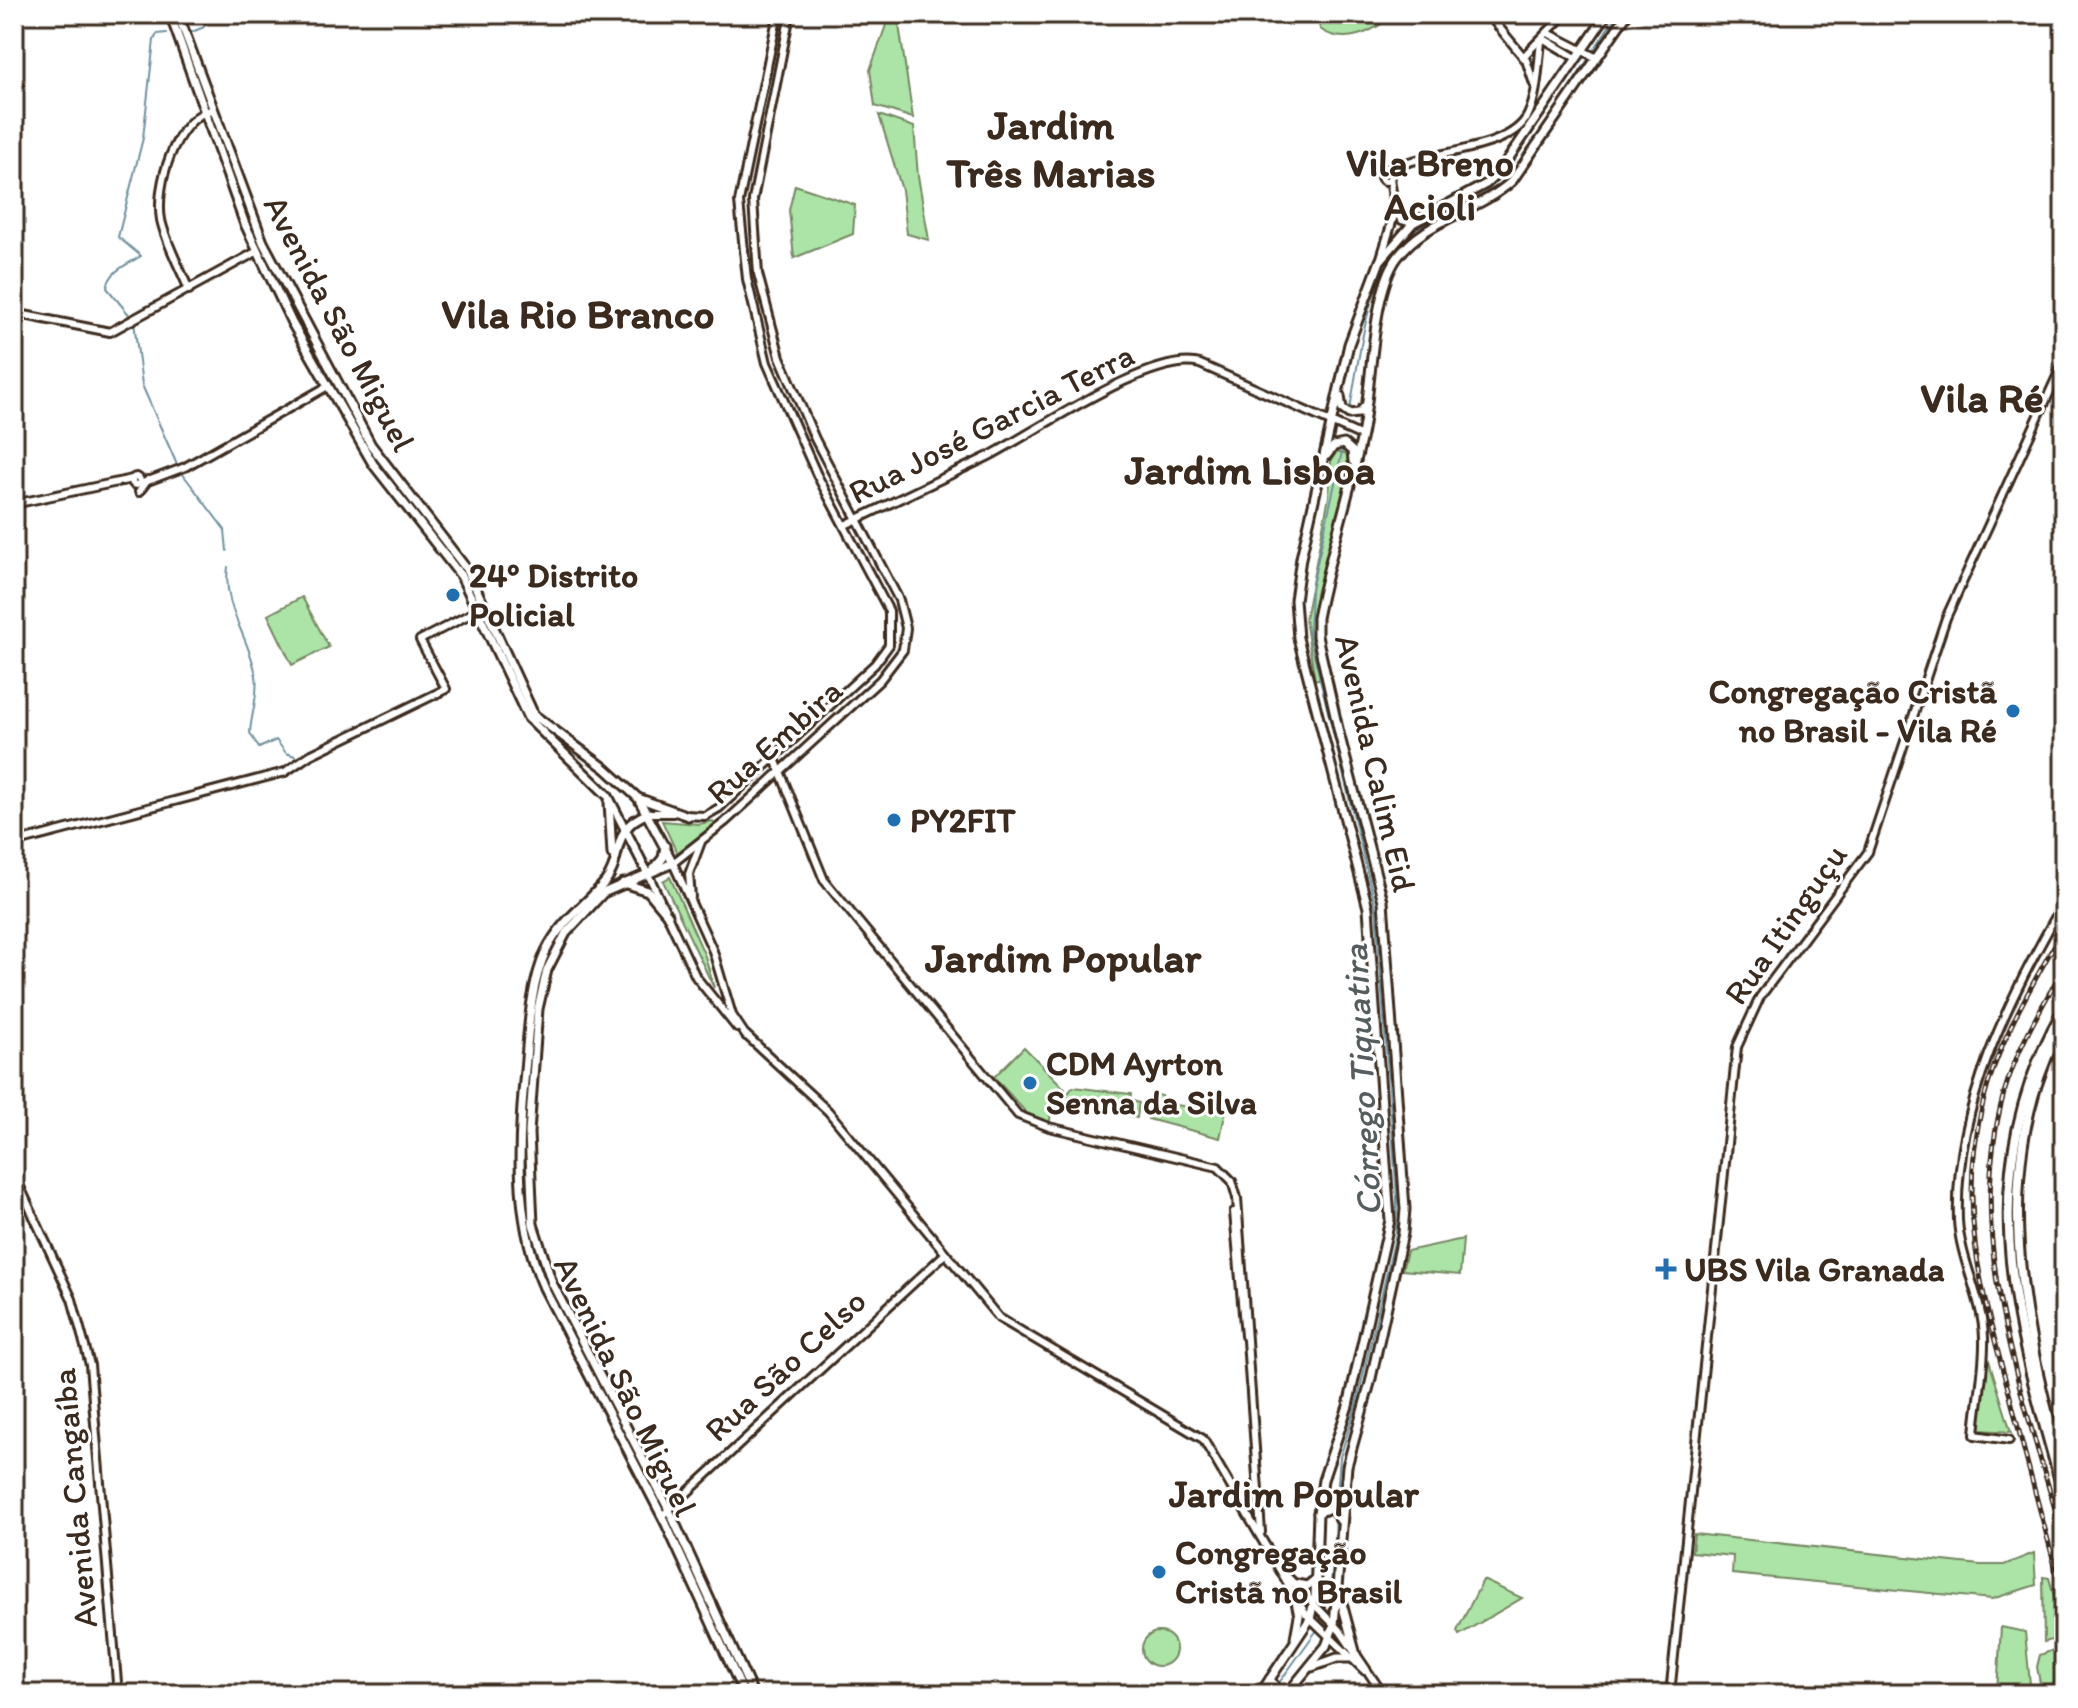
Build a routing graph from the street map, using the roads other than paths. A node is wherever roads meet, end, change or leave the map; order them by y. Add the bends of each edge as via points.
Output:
1 (170, 14) edge
2 (178, 14) edge
3 (778, 14) edge
4 (790, 14) edge
5 (1488, 14) edge
6 (1565, 14) edge
7 (1607, 14) edge
8 (1627, 14) edge
9 (1545, 38) junction
10 (1590, 54) junction
11 (1523, 57) junction
12 (1576, 58) junction
13 (1534, 91) junction
14 (207, 111) junction
15 (1395, 212) junction
16 (1413, 223) junction
17 (256, 252) junction
18 (1380, 261) junction
19 (277, 272) junction
20 (189, 290) junction
21 (14, 313) edge
22 (2064, 361) edge
23 (1341, 382) junction
24 (328, 386) junction
25 (1370, 392) junction
26 (1331, 422) junction
27 (1362, 436) junction
28 (1322, 464) junction
29 (152, 479) junction
30 (384, 479) junction
31 (1351, 479) junction
32 (400, 486) junction
33 (139, 492) dead end
34 (14, 504) edge
35 (858, 519) junction
36 (845, 525) junction
37 (482, 608) junction
38 (775, 759) junction
39 (780, 773) junction
40 (608, 796) junction
41 (638, 798) junction
42 (649, 813) junction
43 (688, 816) junction
44 (626, 829) junction
45 (702, 841) junction
46 (14, 843) edge
47 (665, 845) junction
48 (612, 859) junction
49 (673, 863) junction
50 (648, 874) junction
51 (621, 883) junction
52 (2064, 902) edge
53 (693, 908) junction
54 (668, 915) junction
55 (2064, 1008) edge
56 (2064, 1022) edge
57 (746, 1036) junction
58 (14, 1174) edge
59 (945, 1254) junction
60 (1387, 1270) junction
61 (2014, 1300) junction
62 (2030, 1326) junction
63 (2009, 1440) dead end
64 (2064, 1474) edge
65 (2064, 1495) edge
66 (1320, 1512) junction
67 (666, 1513) junction
68 (1342, 1527) junction
69 (1261, 1534) junction
70 (1281, 1570) junction
71 (1316, 1579) junction
72 (1296, 1584) junction
73 (1339, 1593) junction
74 (1295, 1597) junction
75 (1314, 1605) junction
76 (1310, 1620) junction
77 (1333, 1624) junction
78 (1328, 1638) junction
79 (1292, 1650) junction
80 (1353, 1657) junction
81 (1310, 1668) junction
82 (1272, 1682) junction
83 (118, 1694) edge
84 (744, 1694) edge
85 (753, 1694) edge
86 (1260, 1694) edge
87 (1285, 1694) edge
88 (1383, 1694) edge
89 (1670, 1694) edge

1 - 14 main road, Avenida São Miguel
2 - 14 main road, Avenida São Miguel
3 - 36 main road via 739,202 742,241 767,363
4 - 35 main road via 753,200 758,274 780,357 815,439
5 - 11 main road
6 - 9 main road
7 - 10 main road, Avenida Calim Eid
8 - 10 main road, Avenida Calim Eid
9 - 10 main road
9 - 11 main road
9 - 12 main road
9 - 13 main road
10 - 12 main road, Avenida Calim Eid
10 - 25 main road, Avenida Calim Eid via 1512,181 1488,202 1417,237 1397,258 1380,308
11 - 13 main road
12 - 16 main road, Avenida Calim Eid via 1500,171
13 - 15 main road via 1524,121 1512,133 1401,165 1388,176
14 - 17 main road, Avenida São Miguel
14 - 19 main road, Avenida São Miguel
14 - 20 main road via 187,122 177,137 163,186 161,221
15 - 16 main road
15 - 18 main road
16 - 18 main road, Avenida Calim Eid
17 - 19 main road via 264,251
17 - 20 main road
17 - 24 main road, Avenida São Miguel
18 - 23 main road, Avenida Calim Eid
19 - 32 main road, Avenida São Miguel via 371,445
20 - 21 main road via 106,333
22 - 89 main road, Rua Itinguçu via 1946,618 1868,852 1760,997 1737,1047
23 - 25 main road via 1340,405 1347,414 1360,412
23 - 26 main road, Avenida Calim Eid
24 - 29 main road via 185,467
24 - 30 main road, Avenida São Miguel
25 - 27 main road, Avenida Calim Eid
26 - 27 main road
26 - 28 main road, Avenida Calim Eid
26 - 35 main road, Rua José Garcia Terra via 1194,362 1177,363 1098,394 991,455
27 - 31 main road, Avenida Calim Eid
28 - 31 main road via 1333,447 1346,444 1353,455
28 - 60 main road, Avenida Calim Eid via 1299,571 1295,618 1368,908 1390,1209
29 - 33 main road
29 - 34 main road
30 - 32 main road
30 - 37 main road, Avenida São Miguel
31 - 60 main road, Avenida Calim Eid via 1317,636 1386,924 1405,1209
32 - 37 main road, Avenida São Miguel via 455,551
35 - 36 main road, Rua José Garcia Terra
35 - 39 main road, Rua Embira via 899,600 906,628 903,650 891,669
36 - 38 main road, Rua Embira via 889,611 889,645
37 - 40 main road, Avenida São Miguel via 528,718
37 - 41 main road, Avenida São Miguel via 534,715
37 - 46 main road via 420,640 446,689 279,774
38 - 39 main road
38 - 43 main road, Rua Embira via 719,808 705,816
39 - 45 main road, Rua Embira
39 - 69 main road via 824,880 1018,1115 1218,1167 1232,1181
40 - 44 main road, Avenida São Miguel
40 - 48 main road
41 - 42 main road, Avenida São Miguel
41 - 43 main road
42 - 43 main road, Rua Embira
42 - 44 main road
42 - 47 main road, Avenida São Miguel
44 - 48 main road, Avenida São Miguel
44 - 50 main road, Avenida São Miguel
45 - 49 main road, Rua Embira
45 - 53 main road via 689,878
47 - 49 main road, Avenida São Miguel
47 - 50 main road via 659,864
48 - 67 main road, Avenida São Miguel via 607,880 571,913 540,967 523,1091 522,1189 537,1272
49 - 50 main road, Avenida São Miguel
49 - 53 main road
50 - 51 main road, Avenida São Miguel
50 - 54 main road
51 - 54 main road via 648,891
51 - 67 main road, Avenida São Miguel via 603,893 573,924 544,980 531,1090 530,1187 535,1236 545,1267
52 - 63 main road via 2002,1018 1974,1100 1961,1172 1958,1224 1984,1342 1975,1435
53 - 57 main road via 713,951 732,1015
54 - 57 main road via 700,983
55 - 61 highway via 2034,1074 2015,1145 2007,1219
56 - 62 highway via 2035,1091 2020,1152 2017,1239
57 - 59 main road via 822,1105
58 - 83 main road, Avenida Cangaíba via 72,1299 93,1379
59 - 67 main road, Rua São Celso
59 - 69 main road via 1006,1324 1203,1439
60 - 66 main road, Avenida Calim Eid via 1323,1480
60 - 68 main road, Avenida Calim Eid via 1370,1383 1347,1466
61 - 62 highway
61 - 65 highway
62 - 64 highway
66 - 68 main road via 1332,1507
66 - 71 main road, Avenida Calim Eid
67 - 84 main road, Avenida São Miguel
67 - 85 main road, Avenida São Miguel
68 - 73 main road, Avenida Calim Eid
69 - 70 main road
70 - 72 main road
70 - 74 main road
71 - 72 main road via 1307,1586
71 - 75 main road, Avenida Calim Eid
72 - 75 main road
73 - 77 main road, Avenida Calim Eid
73 - 80 main road
74 - 76 main road
74 - 79 main road via 1298,1625
75 - 76 main road, Avenida Calim Eid
75 - 77 main road
76 - 78 main road
76 - 79 main road, Avenida Calim Eid
77 - 78 main road, Avenida Calim Eid
77 - 80 main road
78 - 80 main road
78 - 81 main road, Avenida Calim Eid
79 - 82 main road, Avenida Calim Eid
80 - 81 main road
80 - 88 main road
81 - 87 main road, Avenida Calim Eid
82 - 86 main road, Avenida Calim Eid
82 - 87 main road

